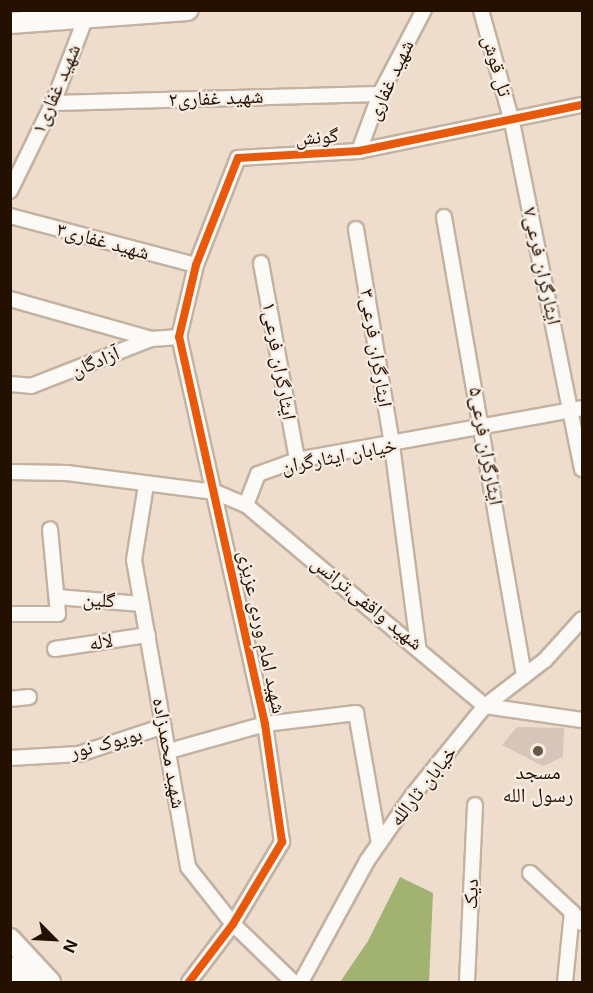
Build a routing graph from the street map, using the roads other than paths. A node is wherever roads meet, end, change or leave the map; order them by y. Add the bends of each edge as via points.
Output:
1 (188, 10) edge
2 (424, 10) edge
3 (481, 10) edge
4 (85, 19) junction
5 (10, 23) edge
6 (380, 93) junction
7 (53, 103) junction
8 (582, 105) edge
9 (512, 122) junction
10 (359, 151) junction
11 (10, 191) edge
12 (10, 216) edge
13 (444, 217) dead end
14 (356, 229) dead end
15 (261, 263) dead end
16 (196, 265) junction
17 (10, 299) edge
18 (179, 337) junction
19 (152, 339) junction
20 (10, 384) edge
21 (577, 408) edge
22 (483, 427) junction
23 (392, 445) junction
24 (297, 460) junction
25 (582, 469) edge
26 (10, 472) edge
27 (146, 485) junction
28 (215, 492) junction
29 (246, 505) junction
30 (50, 529) dead end
31 (57, 597) junction
32 (142, 604) junction
33 (10, 614) edge
34 (582, 619) edge
35 (148, 635) junction
36 (418, 646) junction
37 (55, 649) dead end
38 (524, 676) junction
39 (29, 697) dead end
40 (10, 699) edge
41 (485, 705) junction
42 (582, 720) edge
43 (265, 724) junction
44 (164, 726) junction
45 (169, 751) junction
46 (10, 758) edge
47 (475, 805) dead end
48 (379, 843) junction
49 (530, 873) dead end
50 (572, 912) junction
51 (582, 923) edge
52 (233, 924) junction
53 (10, 939) edge
54 (10, 967) edge
55 (25, 982) edge
56 (50, 982) edge
57 (189, 982) edge
58 (293, 982) edge
59 (301, 982) edge
60 (467, 982) edge
61 (565, 982) edge

1 - 4 main road
2 - 6 street, شهید غفاری
3 - 9 street, تل قوش
4 - 5 main road
4 - 7 street, شهید غفاری۱
6 - 7 street, شهید غفاری۲
6 - 10 street, شهید غفاری
7 - 11 street, شهید غفاری۱
8 - 9 street, گونش
9 - 10 street, گونش
9 - 21 street, ایثارگران فرعی۷
10 - 16 street, گونش via 238,158
12 - 16 street, شهید غفاری۳
13 - 22 street, ایثارگران فرعی۵
14 - 23 street, ایثارگران فرعی۳
15 - 24 street, ایثارگران فرعی۱
16 - 18 street, گونش
17 - 19 street
18 - 19 street, آزادگان
18 - 28 street, شهید امام وردی عزیزی
19 - 20 street, آزادگان via 56,379 31,386
21 - 22 street, خیابان ایثارگران
21 - 25 street, ایثارگران فرعی۷
22 - 23 street, خیابان ایثارگران
22 - 38 street, ایثارگران فرعی۵
23 - 24 street, خیابان ایثارگران
23 - 36 street, ایثارگران فرعی۳
24 - 29 street, خیابان ایثارگران via 258,474
26 - 27 street via 67,473
27 - 28 street
27 - 32 street, شهید محمدزاده via 134,560
28 - 29 street
28 - 43 street, شهید امام وردی عزیزی
29 - 36 street, شهید واقفی،ترانس
30 - 31 street
31 - 32 street, گلین
31 - 33 street via 58,614
32 - 35 street, شهید محمدزاده
34 - 38 street, خیابان ثارالله
35 - 37 street, لاله
35 - 44 street, شهید محمدزاده
36 - 41 street, شهید واقفی،ترانس
38 - 41 street, خیابان ثارالله
39 - 40 street
41 - 42 street
41 - 48 street, خیابان ثارالله
43 - 45 street
43 - 48 street via 356,713
43 - 52 street, شهید امام وردی عزیزی via 282,842
44 - 45 street, شهید محمدزاده
44 - 46 street, بویوک نور via 79,754
45 - 52 street, شهید محمدزاده via 189,867
47 - 60 street, دیک
48 - 59 street, خیابان ثارالله
49 - 50 street
50 - 51 street
50 - 61 street
52 - 57 street, شهید امام وردی عزیزی
52 - 58 street, شهید محمدزاده
53 - 56 main road
54 - 55 main road

